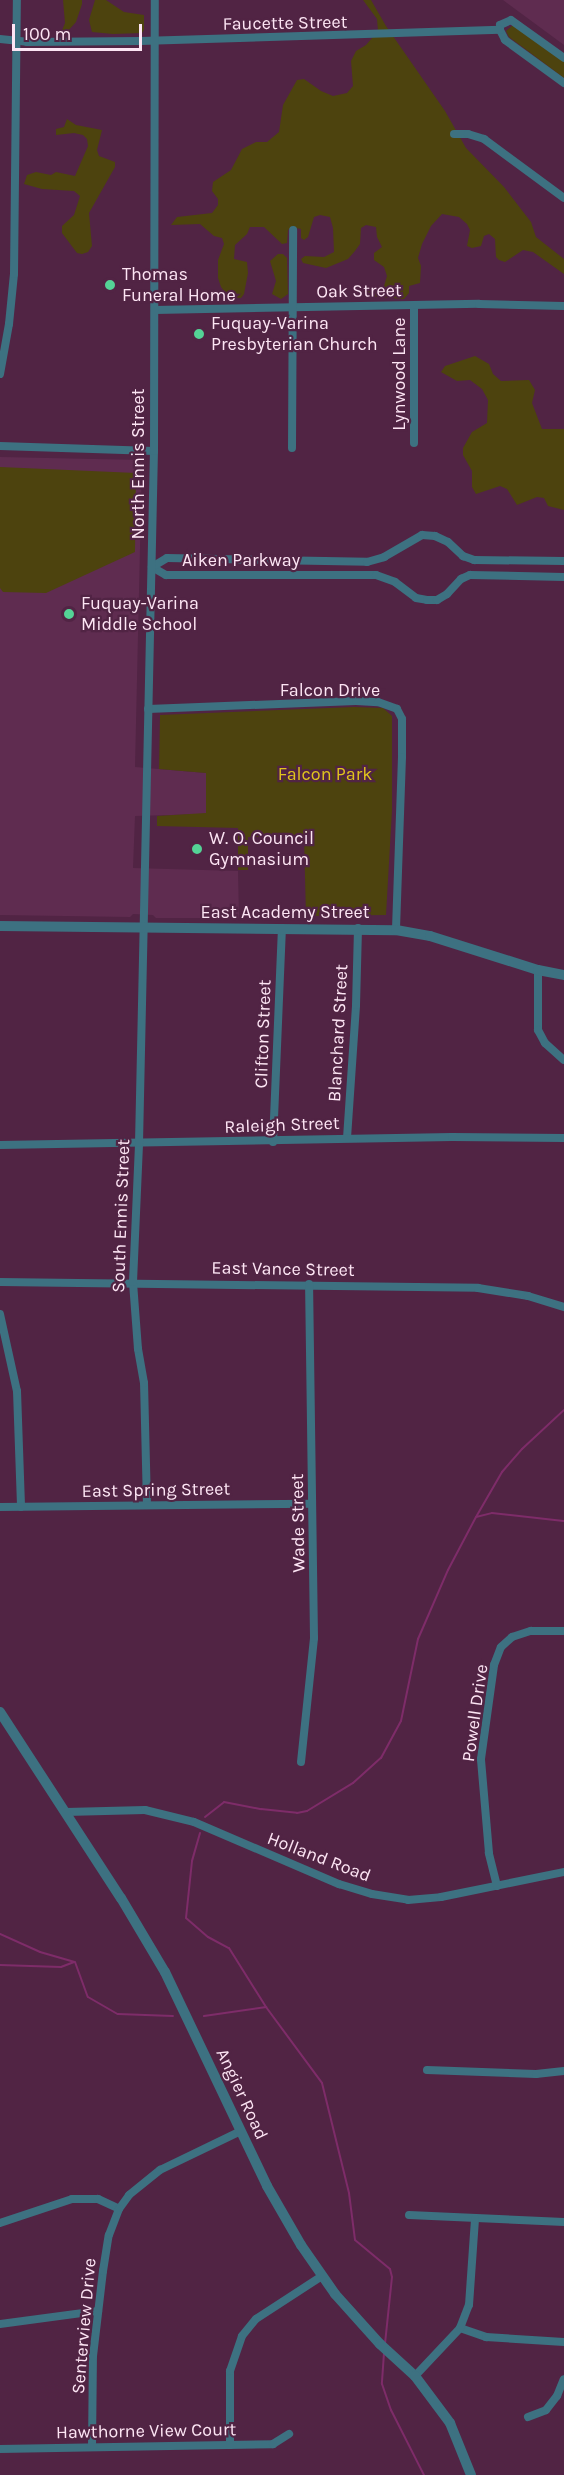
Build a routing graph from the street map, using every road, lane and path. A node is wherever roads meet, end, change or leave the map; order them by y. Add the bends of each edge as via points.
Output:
1 (17, 0) edge
2 (155, 0) edge
3 (500, 30) junction
4 (0, 39) edge
5 (17, 40) junction
6 (155, 40) junction
7 (564, 57) edge
8 (564, 83) edge
9 (454, 134) dead end
10 (564, 198) edge
11 (293, 230) dead end
12 (414, 305) junction
13 (564, 306) edge
14 (293, 308) junction
15 (155, 310) junction
16 (0, 374) edge
17 (414, 443) dead end
18 (0, 446) edge
19 (292, 448) dead end
20 (154, 451) junction
21 (374, 560) junction
22 (474, 560) junction
23 (564, 561) edge
24 (152, 567) junction
25 (374, 575) junction
26 (474, 575) junction
27 (564, 577) edge
28 (148, 709) junction
29 (0, 926) edge
30 (143, 927) junction
31 (282, 928) junction
32 (358, 928) junction
33 (396, 930) junction
34 (538, 970) junction
35 (564, 975) edge
36 (564, 1060) edge
37 (347, 1138) junction
38 (564, 1138) edge
39 (273, 1142) junction
40 (139, 1143) junction
41 (0, 1144) edge
42 (0, 1282) edge
43 (133, 1282) junction
44 (309, 1284) junction
45 (564, 1307) edge
46 (0, 1314) edge
47 (147, 1504) junction
48 (312, 1504) junction
49 (21, 1507) junction
50 (0, 1508) edge
51 (564, 1631) edge
52 (0, 1712) edge
53 (301, 1762) dead end
54 (66, 1812) junction
55 (564, 1872) edge
56 (496, 1886) junction
57 (427, 2070) dead end
58 (564, 2071) edge
59 (241, 2130) junction
60 (119, 2209) junction
61 (409, 2214) dead end
62 (475, 2219) junction
63 (564, 2222) edge
64 (0, 2223) edge
65 (322, 2276) junction
66 (98, 2311) junction
67 (0, 2324) edge
68 (460, 2328) junction
69 (564, 2342) edge
70 (415, 2376) junction
71 (564, 2379) edge
72 (528, 2417) dead end
73 (289, 2434) dead end
74 (230, 2445) junction
75 (92, 2447) junction
76 (0, 2449) edge
77 (471, 2475) edge

1 - 5 street
2 - 6 street, North Ennis Street
3 - 6 street, Faucette Street
3 - 7 street, Faucette Street via 500,25 511,20
3 - 8 street via 505,40
4 - 5 street, Faucette Street
5 - 6 street, Faucette Street
5 - 16 street via 14,274
6 - 15 street, North Ennis Street
9 - 10 street via 484,139
11 - 14 street
12 - 13 street, Oak Street
12 - 14 street, Oak Street
12 - 17 street, Lynwood Lane
14 - 15 street, Oak Street
14 - 19 street
15 - 20 street, North Ennis Street
18 - 20 street
20 - 24 street, North Ennis Street
21 - 22 street, Aiken Parkway via 422,535 448,542
21 - 24 street, Aiken Parkway via 167,558
21 - 25 street
22 - 23 street
22 - 26 street
24 - 25 street, Aiken Parkway via 166,574
24 - 28 street, North Ennis Street
25 - 26 street, Aiken Parkway via 427,600 437,600 461,579
26 - 27 street
28 - 30 street, North Ennis Street
28 - 33 street, Falcon Drive via 356,701 378,702 397,709 402,719 402,757
29 - 30 street, East Academy Street
30 - 31 street, East Academy Street
30 - 40 street, South Ennis Street
31 - 32 street, East Academy Street
31 - 39 street, Clifton Street
32 - 33 street, East Academy Street
32 - 37 street, Blanchard Street
33 - 34 street, East Academy Street via 430,936
34 - 35 street, East Academy Street
34 - 36 street via 538,1030 545,1043
37 - 38 street, Raleigh Street
37 - 39 street, Raleigh Street
39 - 40 street, Raleigh Street
40 - 41 street, Raleigh Street
40 - 43 street, South Ennis Street
42 - 43 street, East Vance Street
43 - 44 street, East Vance Street
43 - 47 street, South Ennis Street via 144,1383
44 - 45 street, East Vance Street via 478,1288
44 - 48 street, Wade Street
46 - 49 street via 17,1391
47 - 48 street, East Spring Street
47 - 49 street, East Spring Street
48 - 53 street, Wade Street via 314,1638
49 - 50 street, East Spring Street
51 - 56 street, Powell Drive via 531,1631 512,1637 501,1647 494,1665 481,1759 489,1853
52 - 54 street, Angier Road
54 - 56 street, Holland Road via 145,1810 194,1822 298,1868 372,1894 408,1900 441,1898
54 - 59 street, Angier Road via 165,1972
55 - 56 street, Holland Road
57 - 58 street via 536,2074
59 - 60 street, Senterview Drive via 160,2170 129,2195
59 - 65 street, Angier Road via 291,2228
60 - 64 street via 98,2199 72,2199
60 - 66 street, Senterview Drive via 109,2235
61 - 62 street
62 - 63 street
62 - 68 street via 469,2305
65 - 70 street, Angier Road via 380,2344
65 - 74 street via 256,2319 242,2336 230,2371
66 - 67 street
66 - 75 street, Senterview Drive via 93,2356
68 - 69 street via 486,2337
68 - 70 street
70 - 77 street, Angier Road via 450,2423
71 - 72 street via 546,2410
73 - 74 street, Hawthorne View Court via 273,2444
74 - 75 street, Hawthorne View Court
75 - 76 street, Hawthorne View Court

